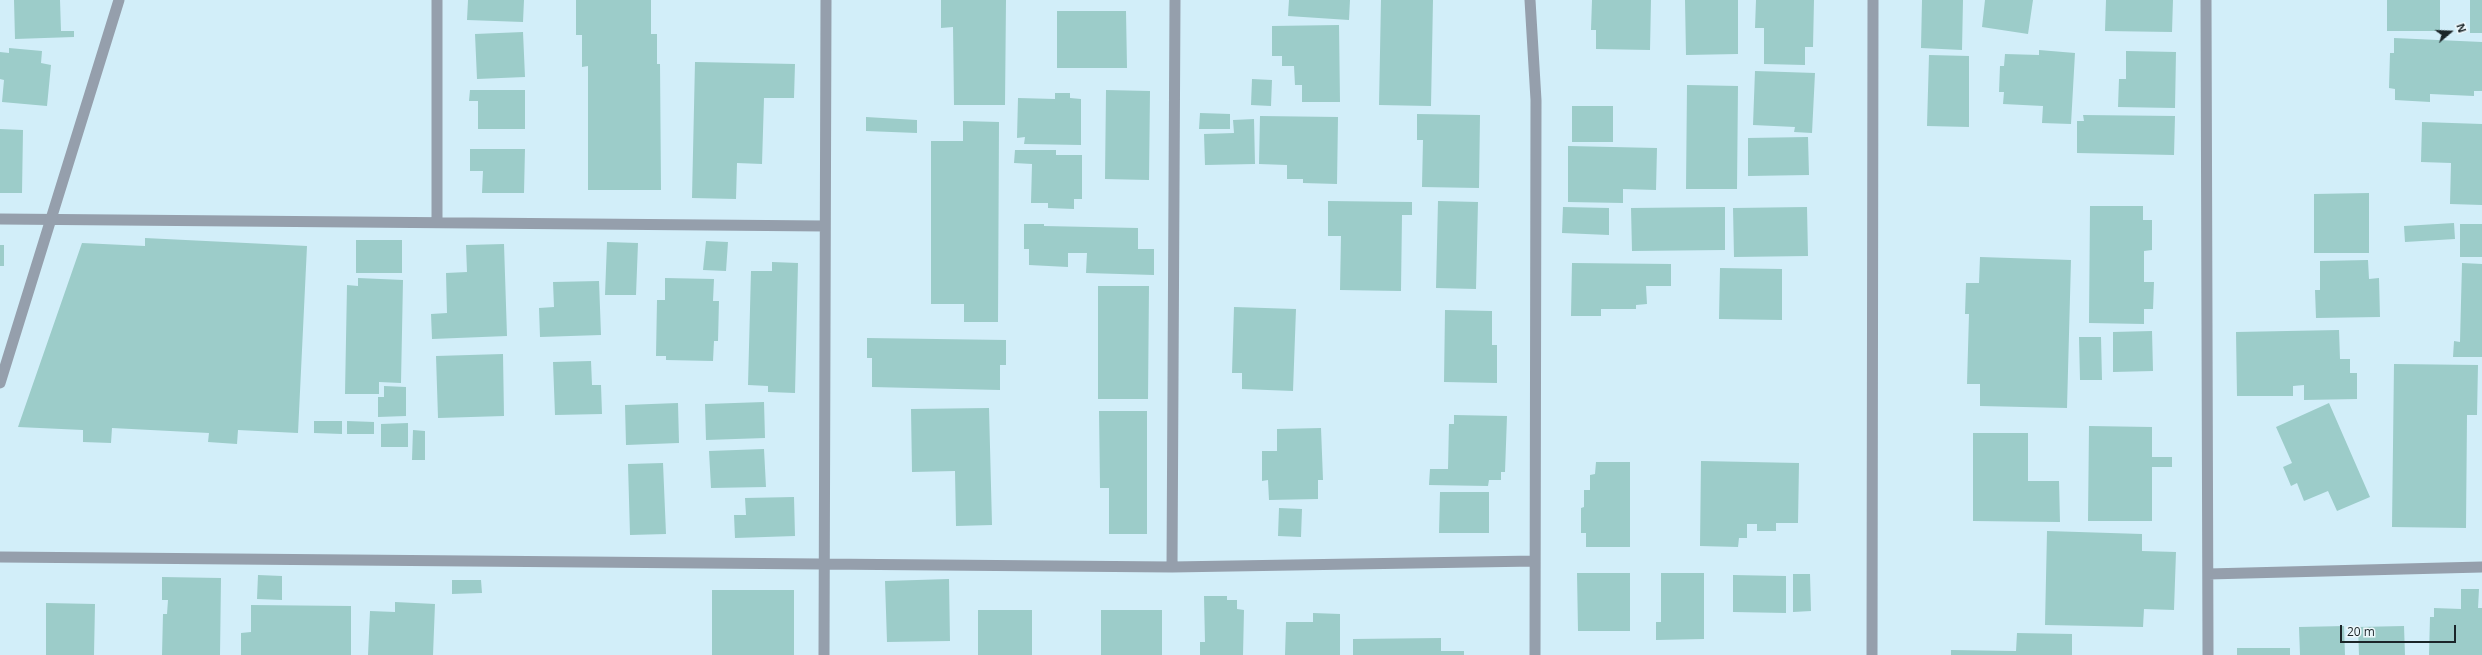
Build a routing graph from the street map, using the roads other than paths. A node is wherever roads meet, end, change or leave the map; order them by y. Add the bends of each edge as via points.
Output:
1 (119, 0) edge
2 (437, 0) edge
3 (826, 0) edge
4 (1175, 0) edge
5 (1530, 0) edge
6 (1873, 0) edge
7 (2206, 0) edge
8 (0, 219) edge
9 (50, 219) junction
10 (437, 222) junction
11 (825, 226) junction
12 (0, 383) edge
13 (0, 557) edge
14 (1535, 561) junction
15 (825, 566) junction
16 (2482, 567) edge
17 (1172, 568) junction
18 (2208, 574) junction
19 (824, 655) edge
20 (1535, 655) edge
21 (1872, 655) edge
22 (2208, 655) edge

1 - 9 street
2 - 10 street
3 - 11 street
4 - 17 street
5 - 14 street via 1536,100
6 - 21 street
7 - 18 street
8 - 9 street
9 - 10 street
9 - 12 street
10 - 11 street
11 - 15 street
13 - 15 street
14 - 17 street
14 - 20 street
15 - 17 street
15 - 19 street
16 - 18 street
18 - 22 street

